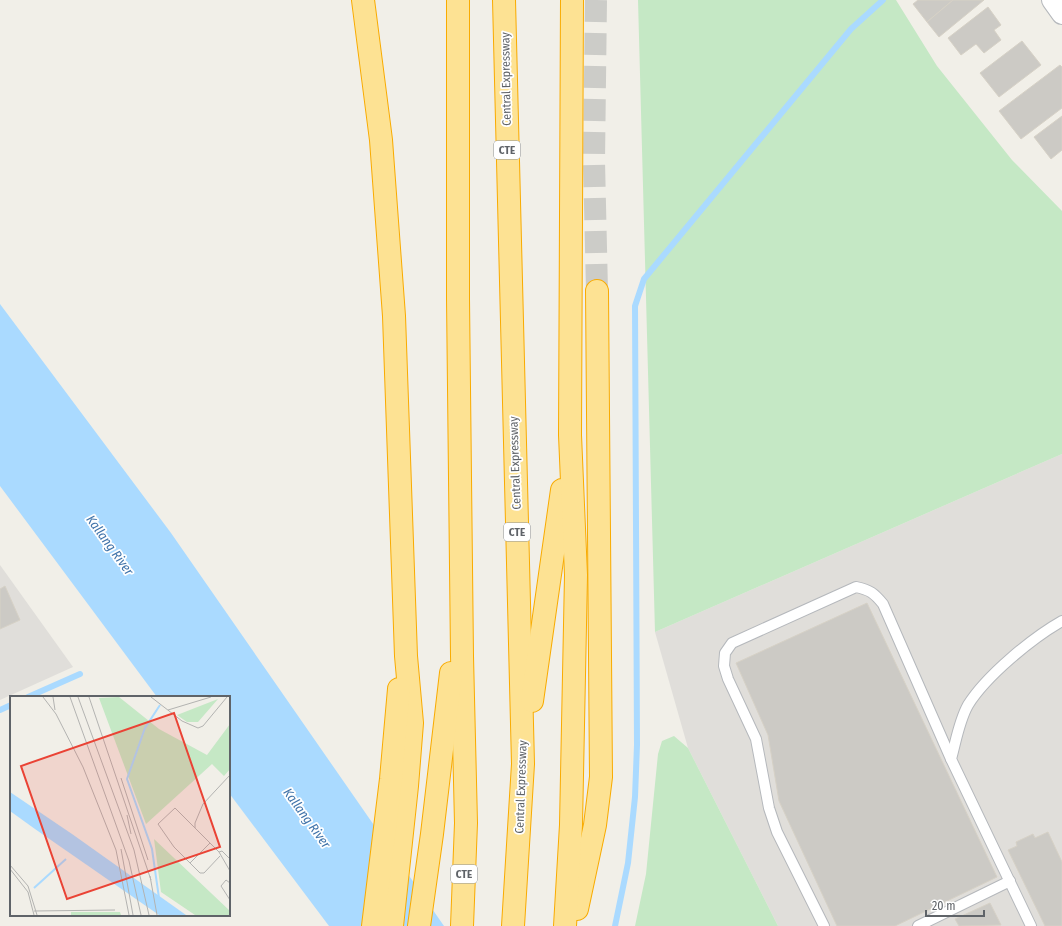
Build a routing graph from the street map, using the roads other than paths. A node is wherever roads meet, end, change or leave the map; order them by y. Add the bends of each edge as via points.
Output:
1 (363, 0) edge
2 (458, 0) edge
3 (504, 0) edge
4 (572, 0) edge
5 (1052, 0) edge
6 (1062, 14) edge
7 (598, 291) tunnel mouth
8 (570, 435) junction
9 (461, 590) junction
10 (1062, 621) edge
11 (951, 759) junction
12 (523, 764) junction
13 (399, 783) junction
14 (1010, 881) junction
15 (373, 926) edge
16 (392, 926) edge
17 (419, 926) edge
18 (462, 926) edge
19 (513, 926) edge
20 (565, 926) edge
21 (574, 926) edge
22 (824, 926) edge
23 (918, 926) edge
24 (1031, 926) edge

1 - 13 highway via 381,140 394,316 406,656 398,695
2 - 9 highway, CTE
3 - 12 highway, Central Expressway / CTE
4 - 8 highway
5 - 6 street
7 - 21 highway via 601,777 595,825
8 - 12 highway
8 - 20 highway via 576,575 571,825
9 - 17 highway
9 - 18 highway, CTE via 466,823
10 - 11 lane via 1023,648 980,689 968,706
11 - 14 lane
11 - 22 lane via 883,604 865,589 856,587 732,643 726,653 724,666 756,739 768,808 777,832
12 - 19 highway, Central Expressway / CTE
13 - 15 highway
13 - 16 highway
14 - 23 lane
14 - 24 lane

